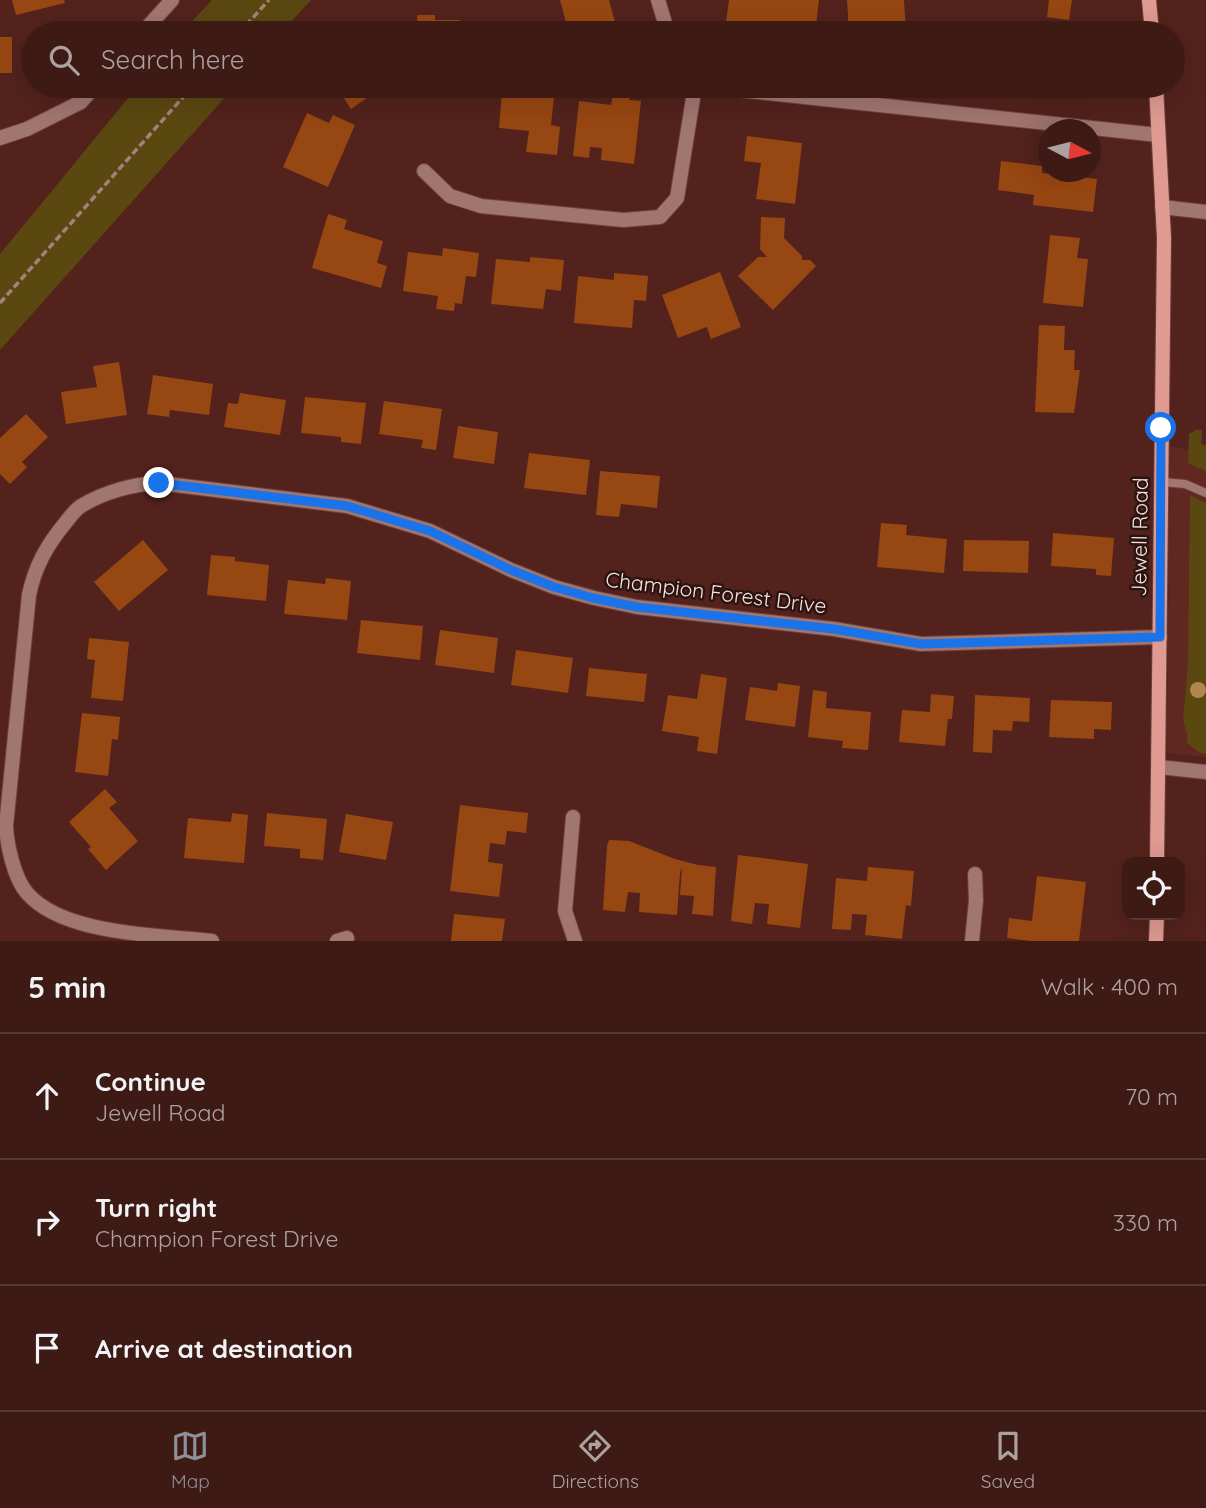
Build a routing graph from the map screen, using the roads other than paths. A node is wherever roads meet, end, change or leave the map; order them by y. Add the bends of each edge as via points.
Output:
1 (172, 0) edge
2 (658, 0) edge
3 (1149, 0) edge
4 (153, 21) edge
5 (664, 21) edge
6 (1151, 21) edge
7 (84, 98) edge
8 (693, 98) edge
9 (813, 98) edge
10 (1156, 98) edge
11 (1158, 135) junction
12 (0, 138) edge
13 (424, 172) dead end
14 (1162, 207) junction
15 (1206, 212) edge
16 (1162, 482) junction
17 (1206, 494) edge
18 (1160, 637) junction
19 (1159, 767) junction
20 (1206, 772) edge
21 (573, 817) dead end
22 (1157, 857) edge
23 (975, 874) dead end
24 (1157, 920) edge
25 (212, 941) edge
26 (575, 941) edge
27 (972, 941) edge
28 (1156, 941) edge

1 - 4 street
2 - 5 street
3 - 6 street
7 - 12 street
8 - 13 street via 677,198 660,216 623,220 481,206 450,196
9 - 11 street
10 - 11 street, Jewell Road
11 - 14 street, Jewell Road
14 - 15 street
14 - 16 street, Jewell Road
16 - 17 lane via 1185,484
16 - 18 street, Jewell Road
18 - 19 street, Jewell Road
18 - 25 street, Champion Forest Drive via 921,644 834,629 637,607 554,587 430,531 359,509 159,483 116,490 79,507 51,540 40,558 29,595 6,826 11,858 26,892 65,920
19 - 20 street
19 - 22 street, Jewell Road
21 - 26 street via 565,911
23 - 27 street
24 - 28 street

